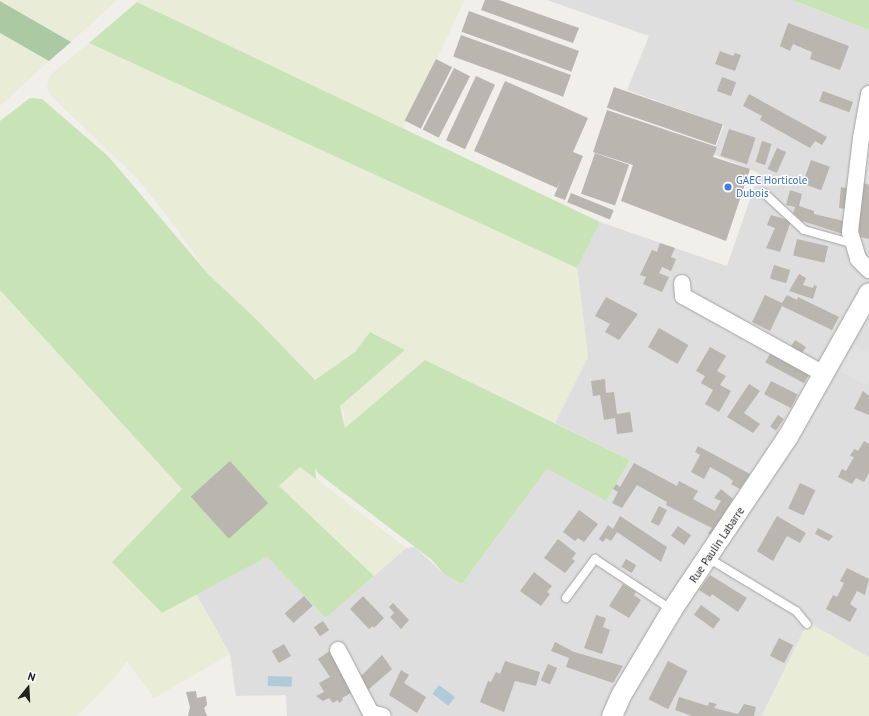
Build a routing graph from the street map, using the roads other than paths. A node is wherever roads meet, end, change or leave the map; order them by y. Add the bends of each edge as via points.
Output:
1 (869, 94) edge
2 (764, 193) dead end
3 (854, 244) junction
4 (869, 270) edge
5 (682, 283) dead end
6 (869, 293) edge
7 (824, 374) junction
8 (708, 558) junction
9 (566, 598) dead end
10 (672, 610) junction
11 (807, 624) dead end
12 (338, 650) dead end
13 (383, 716) edge
14 (612, 716) edge

1 - 3 street via 850,232
2 - 3 lane via 804,230
3 - 4 street via 858,259
5 - 7 street via 683,296
6 - 7 street, Rue Paulin Labarre
7 - 8 street, Rue Paulin Labarre via 766,472
8 - 10 street, Rue Paulin Labarre
8 - 11 lane via 796,611
9 - 10 lane via 595,559
10 - 14 street, Rue Paulin Labarre via 622,694
12 - 13 street via 371,713

